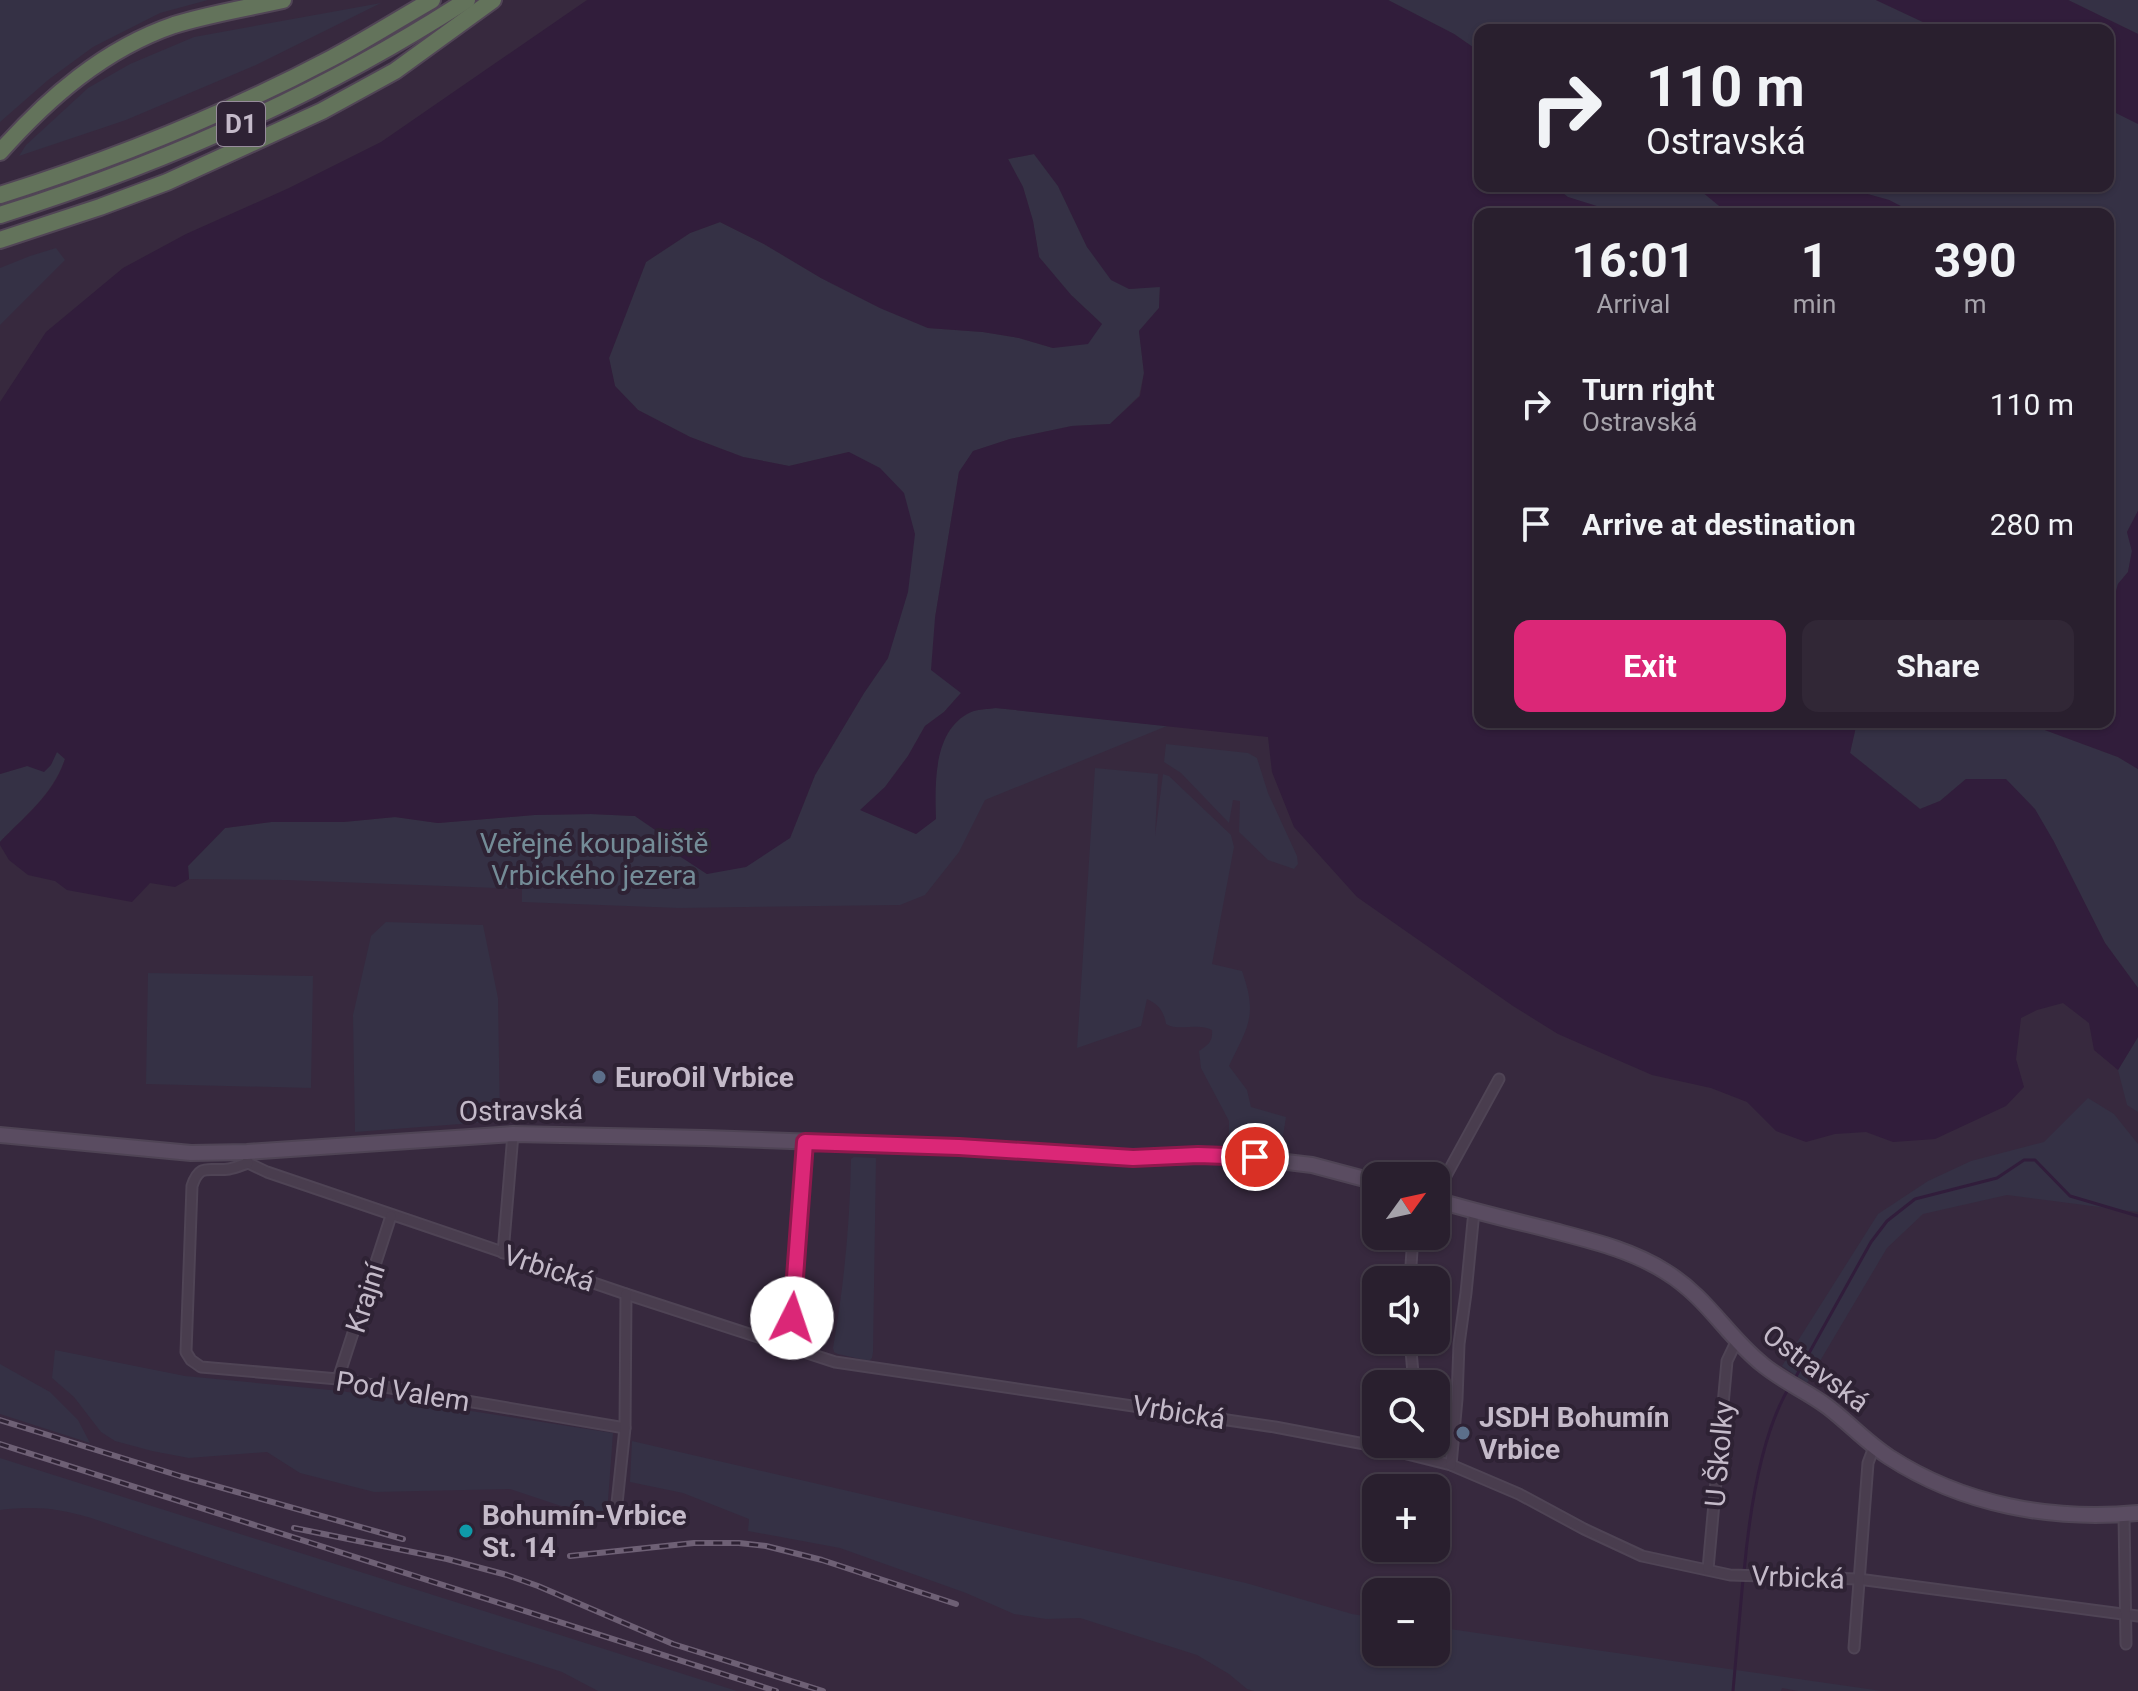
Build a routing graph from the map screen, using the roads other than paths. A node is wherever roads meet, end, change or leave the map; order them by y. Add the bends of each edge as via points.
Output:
1 (283, 0) edge
2 (432, 0) edge
3 (467, 0) edge
4 (493, 0) edge
5 (0, 152) edge
6 (0, 195) edge
7 (0, 215) edge
8 (0, 240) edge
9 (1499, 1079) dead end
10 (513, 1134) junction
11 (0, 1135) edge
12 (805, 1142) junction
13 (247, 1158) junction
14 (1450, 1171) edge
15 (1362, 1178) edge
16 (1450, 1202) edge
17 (1474, 1211) junction
18 (391, 1216) junction
19 (503, 1253) junction
20 (626, 1294) junction
21 (1737, 1340) junction
22 (790, 1347) junction
23 (338, 1379) junction
24 (625, 1428) junction
25 (1362, 1444) edge
26 (1874, 1447) junction
27 (1425, 1458) edge
28 (1451, 1465) junction
29 (2131, 1514) edge
30 (615, 1522) dead end
31 (1708, 1569) junction
32 (1858, 1579) junction
33 (2127, 1615) junction
34 (2138, 1616) edge
35 (2126, 1644) dead end
36 (1854, 1648) dead end

1 - 5 highway via 175,25 136,42 63,88
2 - 6 highway, D1 via 334,57 209,117
3 - 7 highway, D1 via 344,74 231,129 136,169
4 - 8 highway via 395,71 322,111 167,182
9 - 14 street
10 - 12 main road, Ostravská
10 - 13 main road, Ostravská
10 - 19 street
11 - 13 main road, Ostravská
12 - 15 main road, Ostravská via 1133,1158 1255,1157
12 - 22 street
13 - 18 street, Vrbická via 267,1172
13 - 23 street, Pod Valem via 228,1169 203,1169 195,1175 186,1352 201,1367
16 - 17 main road, Ostravská
17 - 21 main road, Ostravská via 1642,1259 1698,1296
17 - 28 street
18 - 19 street, Vrbická
18 - 23 street, Krajní
19 - 20 street, Vrbická
20 - 22 street, Vrbická
20 - 24 street
21 - 26 main road, Ostravská
21 - 31 street, U Školky via 1727,1361
22 - 25 street, Vrbická via 835,1362
23 - 24 street, Pod Valem
24 - 30 street
26 - 29 main road, Ostravská via 1929,1479 2005,1506 2062,1515
26 - 32 street via 1868,1463
27 - 28 street, Vrbická
28 - 31 street, Vrbická via 1642,1556
29 - 33 street
31 - 32 street, Vrbická via 1730,1575
32 - 33 street, Vrbická
32 - 36 street
33 - 34 street, Vrbická
33 - 35 street

